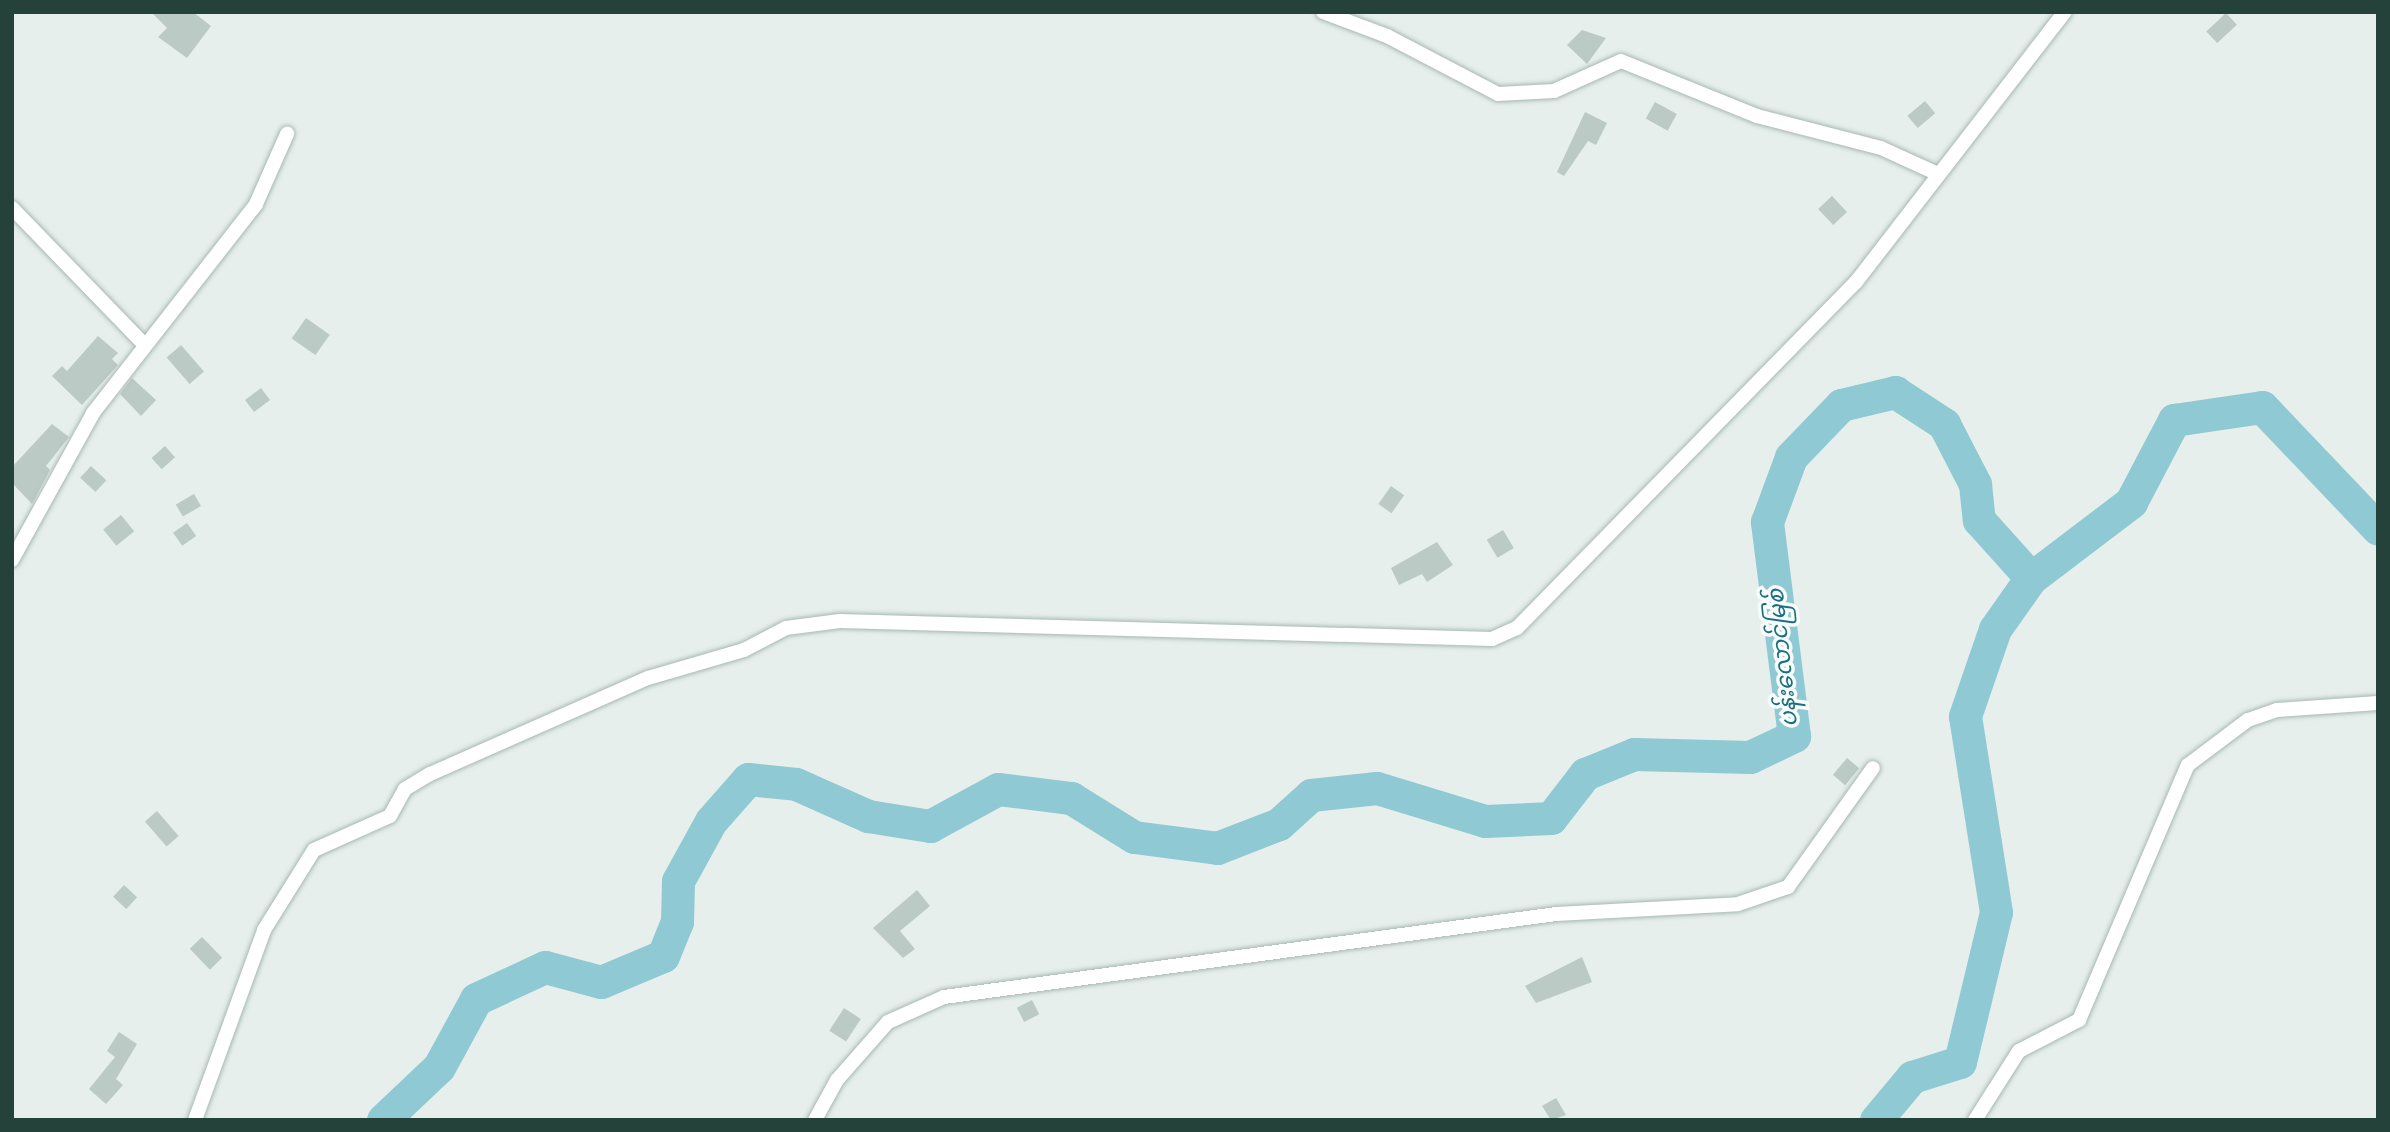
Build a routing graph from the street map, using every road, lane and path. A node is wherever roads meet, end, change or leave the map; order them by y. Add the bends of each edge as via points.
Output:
1 (1323, 12) edge
2 (2065, 12) edge
3 (287, 134) dead end
4 (1937, 174) junction
5 (12, 208) edge
6 (142, 342) junction
7 (12, 560) edge
8 (2378, 703) edge
9 (1872, 768) dead end
10 (195, 1120) edge
11 (815, 1120) edge
12 (1975, 1120) edge

1 - 4 street via 1387,36 1498,94 1554,91 1621,61 1757,116 1881,148
2 - 4 street
3 - 6 street via 256,204
4 - 10 street via 1856,282 1517,628 1492,639 840,621 786,628 744,650 648,678 430,774 405,789 390,816 314,850 264,930
5 - 6 street
6 - 7 street via 93,412
8 - 12 street via 2277,710 2248,720 2188,765 2079,1020 2019,1051
9 - 11 street via 1788,887 1738,904 1556,914 944,997 888,1022 837,1080

